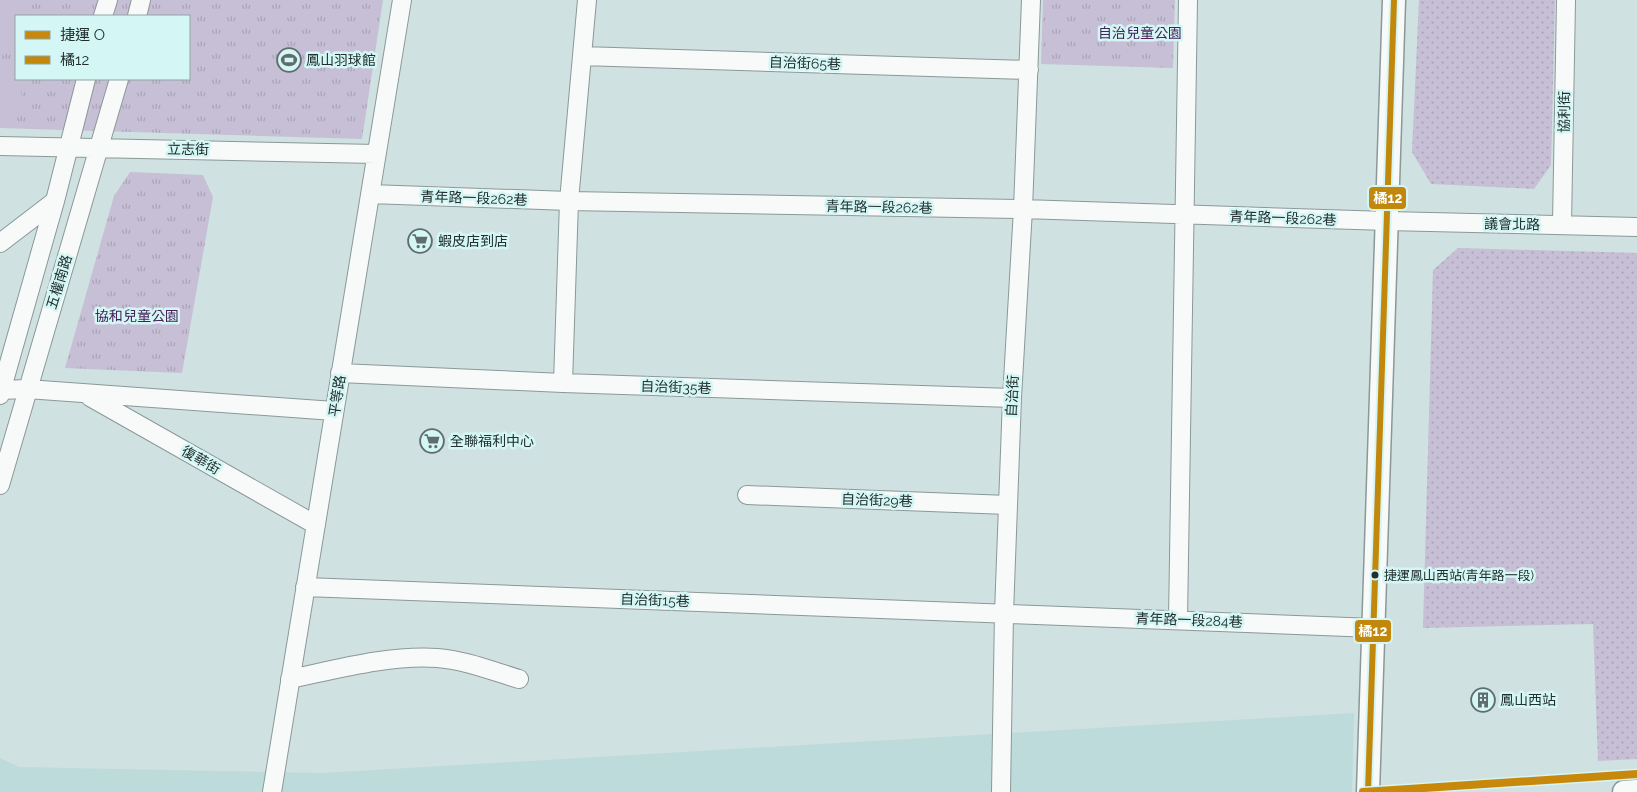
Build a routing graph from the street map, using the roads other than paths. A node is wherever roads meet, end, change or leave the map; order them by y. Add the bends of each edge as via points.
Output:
1 (108, 0) edge
2 (141, 0) edge
3 (402, 0) edge
4 (587, 0) edge
5 (1031, 0) edge
6 (1188, 0) edge
7 (1394, 0) edge
8 (1566, 0) edge
9 (103, 15) edge
10 (137, 15) edge
11 (582, 56) junction
12 (1029, 70) junction
13 (86, 80) edge
14 (119, 80) edge
15 (0, 146) edge
16 (68, 147) junction
17 (100, 147) junction
18 (376, 154) junction
19 (370, 194) junction
20 (55, 201) junction
21 (569, 201) junction
22 (1023, 209) junction
23 (1184, 216) junction
24 (1387, 222) junction
25 (1562, 224) junction
26 (1637, 227) edge
27 (0, 243) edge
28 (340, 373) junction
29 (563, 383) junction
30 (27, 389) junction
31 (0, 392) edge
32 (86, 394) junction
33 (1012, 398) junction
34 (334, 412) junction
35 (0, 486) edge
36 (747, 495) dead end
37 (1008, 505) junction
38 (316, 525) junction
39 (305, 587) junction
40 (1004, 613) junction
41 (1178, 620) junction
42 (1374, 628) junction
43 (290, 679) junction
44 (518, 679) dead end
45 (1637, 791) edge
46 (272, 792) edge
47 (1001, 792) edge
48 (1368, 792) edge
49 (1624, 792) edge

1 - 9 street
2 - 10 street
3 - 18 street, 平等路
4 - 11 street
5 - 12 street, 自治街
6 - 23 street
7 - 24 street
8 - 25 street, 協利街
11 - 12 street, 自治街65巷
11 - 21 street
12 - 22 street, 自治街
13 - 16 street, 五權南路
14 - 17 street, 五權南路
15 - 16 street, 立志街
16 - 17 street, 立志街
16 - 20 street, 五權南路
17 - 18 street, 立志街
17 - 30 street, 五權南路
18 - 19 street, 平等路
19 - 21 street, 青年路一段262巷
19 - 28 street, 平等路
20 - 27 street
20 - 31 street, 五權南路
21 - 22 street, 青年路一段262巷
21 - 29 street
22 - 23 street, 青年路一段262巷
22 - 33 street, 自治街
23 - 24 street, 青年路一段262巷
23 - 41 street
24 - 25 street, 議會北路
24 - 42 street
25 - 26 street, 議會北路
28 - 29 street, 自治街35巷
28 - 34 street, 平等路
29 - 33 street, 自治街35巷
30 - 31 street, 復華街
30 - 32 street, 復華街
30 - 35 street, 五權南路
32 - 34 street, 復華街
32 - 38 street, 復華街
33 - 37 street, 自治街
34 - 38 street, 平等路
36 - 37 street, 自治街29巷
37 - 40 street, 自治街
38 - 39 street, 平等路
39 - 40 street, 自治街15巷
39 - 43 street, 平等路
40 - 41 street, 青年路一段284巷
40 - 47 street, 自治街
41 - 42 street, 青年路一段284巷
42 - 48 street
43 - 44 street via 403,658 439,658
43 - 46 street, 平等路
45 - 49 street

